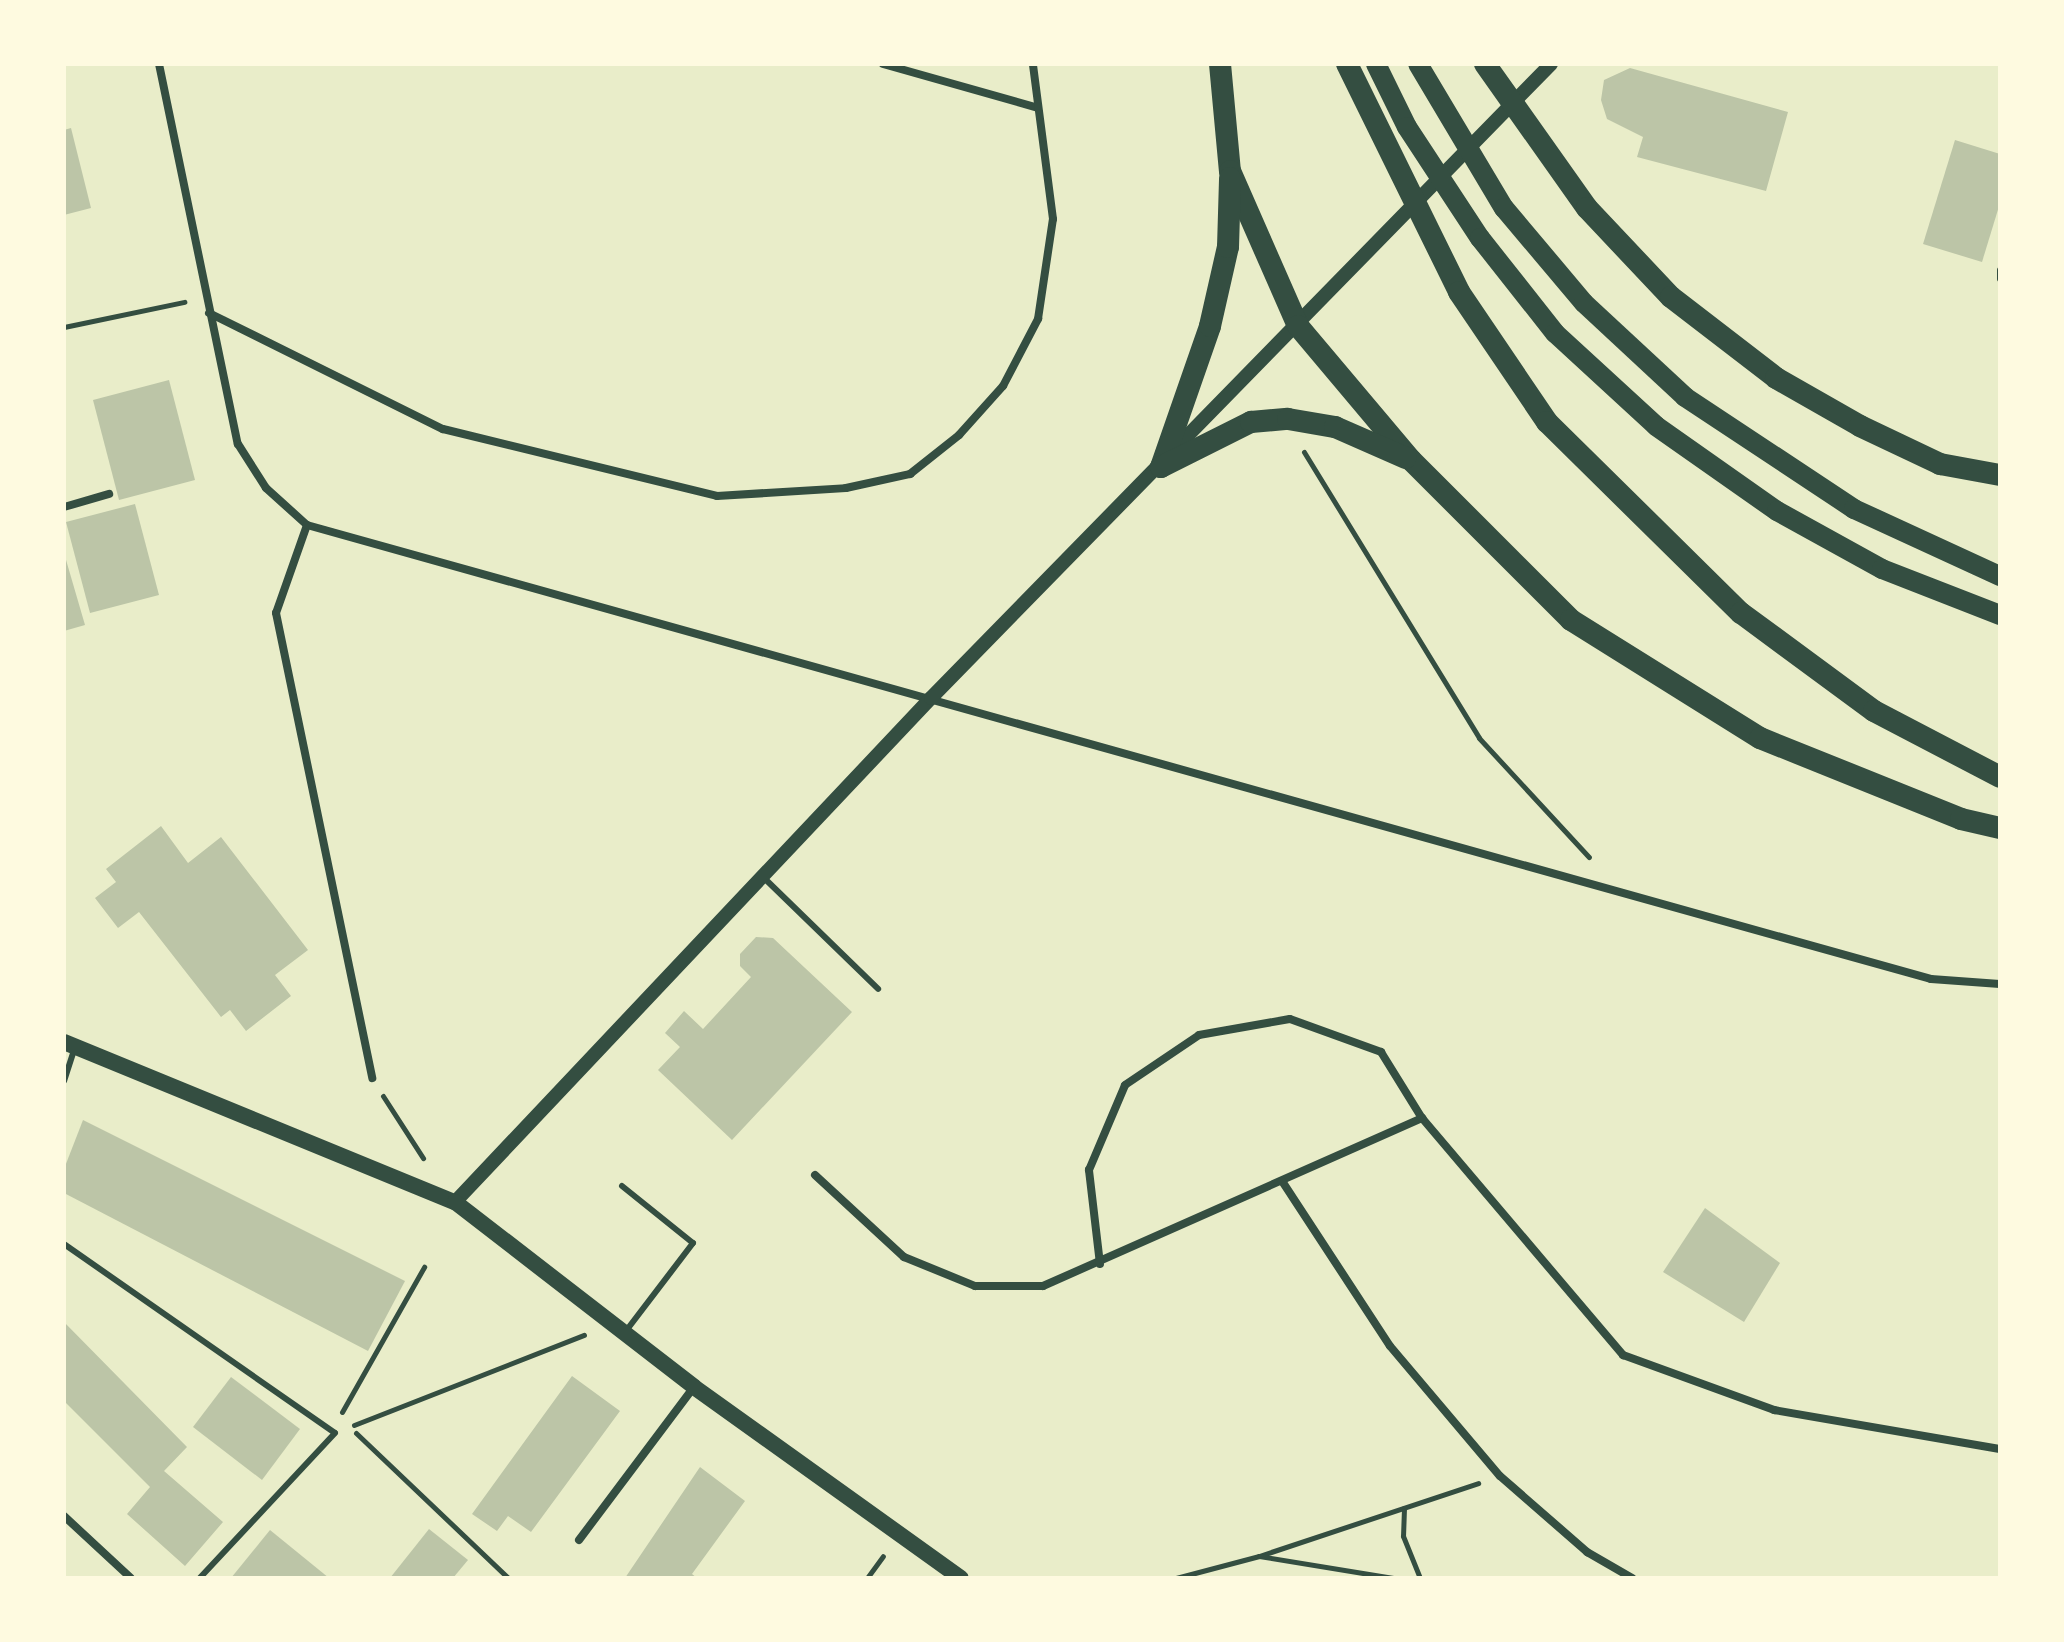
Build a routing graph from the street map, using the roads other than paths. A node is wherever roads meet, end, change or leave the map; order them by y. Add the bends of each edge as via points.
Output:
1 (159, 64) edge
2 (883, 64) edge
3 (1033, 64) edge
4 (1220, 64) edge
5 (1347, 64) edge
6 (1376, 64) edge
7 (1418, 64) edge
8 (1485, 64) edge
9 (1547, 68) edge
10 (1038, 108) junction
11 (1230, 171) junction
12 (2000, 270) edge
13 (2000, 279) edge
14 (209, 313) junction
15 (1298, 326) junction
16 (1411, 460) junction
17 (1161, 467) junction
18 (2000, 475) edge
19 (109, 494) dead end
20 (64, 507) edge
21 (307, 525) junction
22 (2000, 576) edge
23 (2000, 615) edge
24 (931, 698) junction
25 (2000, 777) edge
26 (2000, 828) edge
27 (762, 876) junction
28 (2000, 984) edge
29 (878, 989) dead end
30 (70, 1045) edge
31 (372, 1078) road end
32 (64, 1081) edge
33 (1422, 1118) junction
34 (815, 1175) dead end
35 (1282, 1181) junction
36 (622, 1186) dead end
37 (455, 1202) junction
38 (64, 1244) edge
39 (1100, 1264) junction
40 (618, 1329) junction
41 (694, 1387) junction
42 (2000, 1449) edge
43 (64, 1516) edge
44 (579, 1540) dead end
45 (131, 1578) edge
46 (200, 1578) edge
47 (961, 1578) edge
48 (1632, 1578) edge

1 - 14 street
2 - 10 street
3 - 10 street
4 - 11 highway
5 - 25 highway via 1459,292 1547,422 1741,613 1874,711
6 - 23 main road via 1407,127 1480,238 1555,333 1656,426 1777,511 1882,569
7 - 22 main road via 1504,208 1584,303 1685,397 1854,509
8 - 18 highway via 1587,208 1671,297 1776,378 1860,426 1940,464
9 - 15 street
10 - 14 street via 1053,219 1038,319 1003,386 959,435 910,474 846,488 717,496 443,429
11 - 15 highway
11 - 17 highway via 1228,247 1210,326
12 - 13 lane
14 - 21 street via 238,444 266,488
15 - 16 highway
15 - 17 street
16 - 17 highway via 1335,427 1288,419 1251,422
16 - 26 highway via 1571,620 1733,721 1961,819
17 - 24 street
19 - 20 street
21 - 24 street
21 - 31 street via 276,613
24 - 27 street
24 - 28 street via 1931,979
27 - 29 lane
27 - 37 street
30 - 32 lane
30 - 37 main road
33 - 35 street
33 - 39 street via 1381,1052 1290,1019 1199,1035 1125,1085 1089,1170
33 - 42 street via 1623,1355 1774,1410
34 - 39 street via 904,1257 975,1286 1043,1286
35 - 39 street
35 - 48 street via 1390,1346 1500,1476 1587,1552
36 - 40 lane via 693,1243
37 - 40 main road
38 - 46 lane via 332,1430
40 - 41 main road
41 - 44 street
41 - 47 main road
43 - 45 street

